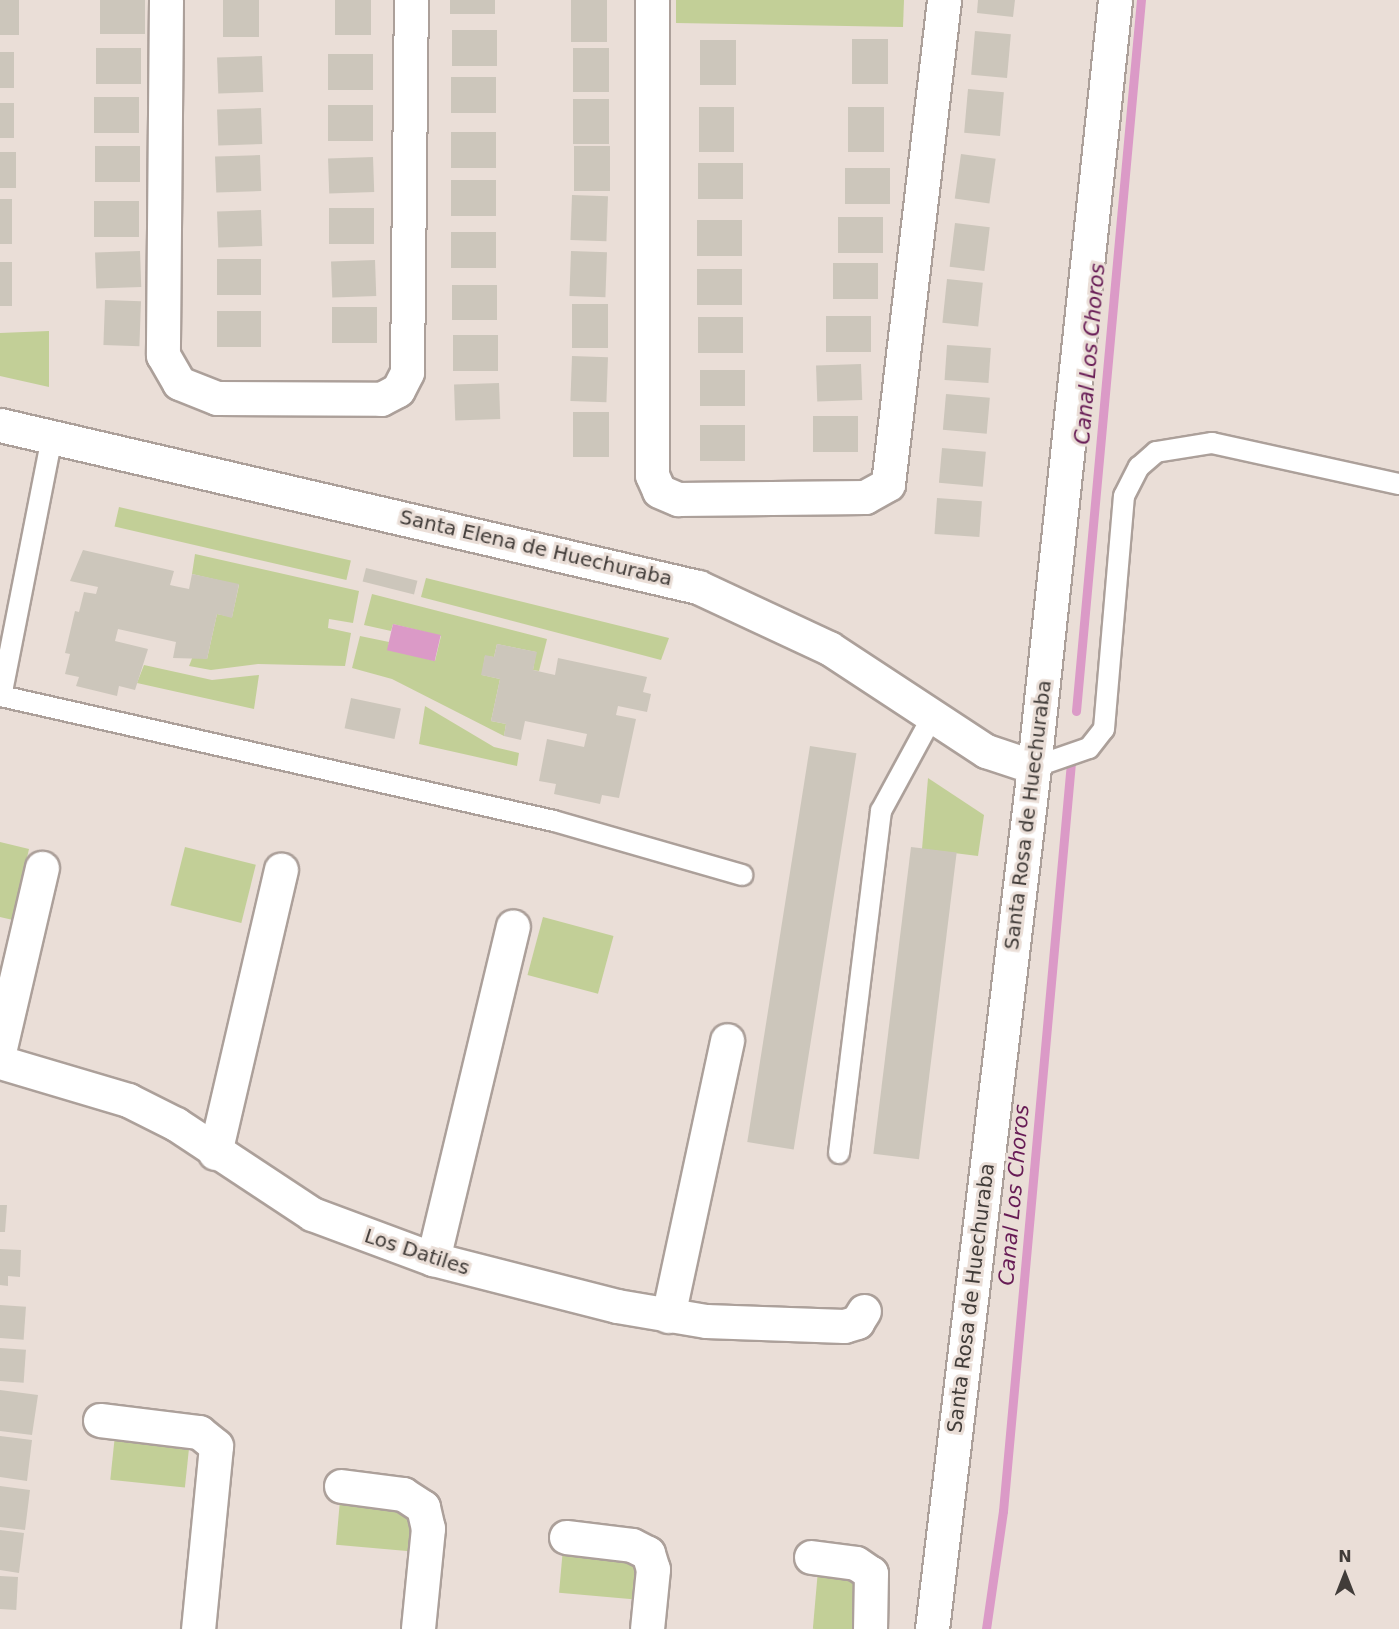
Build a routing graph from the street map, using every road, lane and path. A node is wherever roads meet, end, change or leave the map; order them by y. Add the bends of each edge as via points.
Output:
1 (166, 0) edge
2 (411, 0) edge
3 (652, 0) edge
4 (944, 0) edge
5 (1115, 0) edge
6 (0, 425) edge
7 (52, 437) junction
8 (1399, 484) edge
9 (932, 717) junction
10 (1034, 767) junction
11 (42, 868) dead end
12 (281, 870) dead end
13 (742, 875) dead end
14 (513, 927) dead end
15 (727, 1040) dead end
16 (0, 1048) edge
17 (0, 1062) edge
18 (215, 1153) junction
19 (839, 1153) dead end
20 (433, 1258) junction
21 (864, 1311) dead end
22 (668, 1316) junction
23 (100, 1420) dead end
24 (341, 1486) dead end
25 (566, 1537) dead end
26 (811, 1557) dead end
27 (198, 1629) edge
28 (418, 1629) edge
29 (647, 1629) edge
30 (870, 1629) edge
31 (932, 1629) edge

1 - 2 street via 163,355 179,383 217,398 381,399 398,390 407,372
3 - 4 street via 652,475 658,491 678,499 865,497 888,484
5 - 10 street, Santa Rosa de Huechuraba
6 - 7 street, Santa Elena de Huechuraba
7 - 9 street, Santa Elena de Huechuraba via 698,587 828,648
7 - 13 lane via 1,696 554,821
8 - 10 lane via 1212,443 1156,452 1139,467 1124,496 1104,729 1089,748
9 - 10 street, Santa Elena de Huechuraba via 986,751
9 - 19 lane via 881,811
10 - 31 street, Santa Rosa de Huechuraba
11 - 16 street
12 - 18 street
14 - 20 street
15 - 22 street
17 - 18 street, Los Datiles via 128,1100 176,1124
18 - 20 street, Los Datiles via 312,1214
20 - 22 street, Los Datiles
21 - 22 street, Los Datiles via 857,1322 844,1326
23 - 27 street via 199,1432 216,1446
24 - 28 street via 403,1494 423,1507 428,1528
25 - 29 street via 632,1545 648,1552 653,1569
26 - 30 street via 856,1563 871,1573

